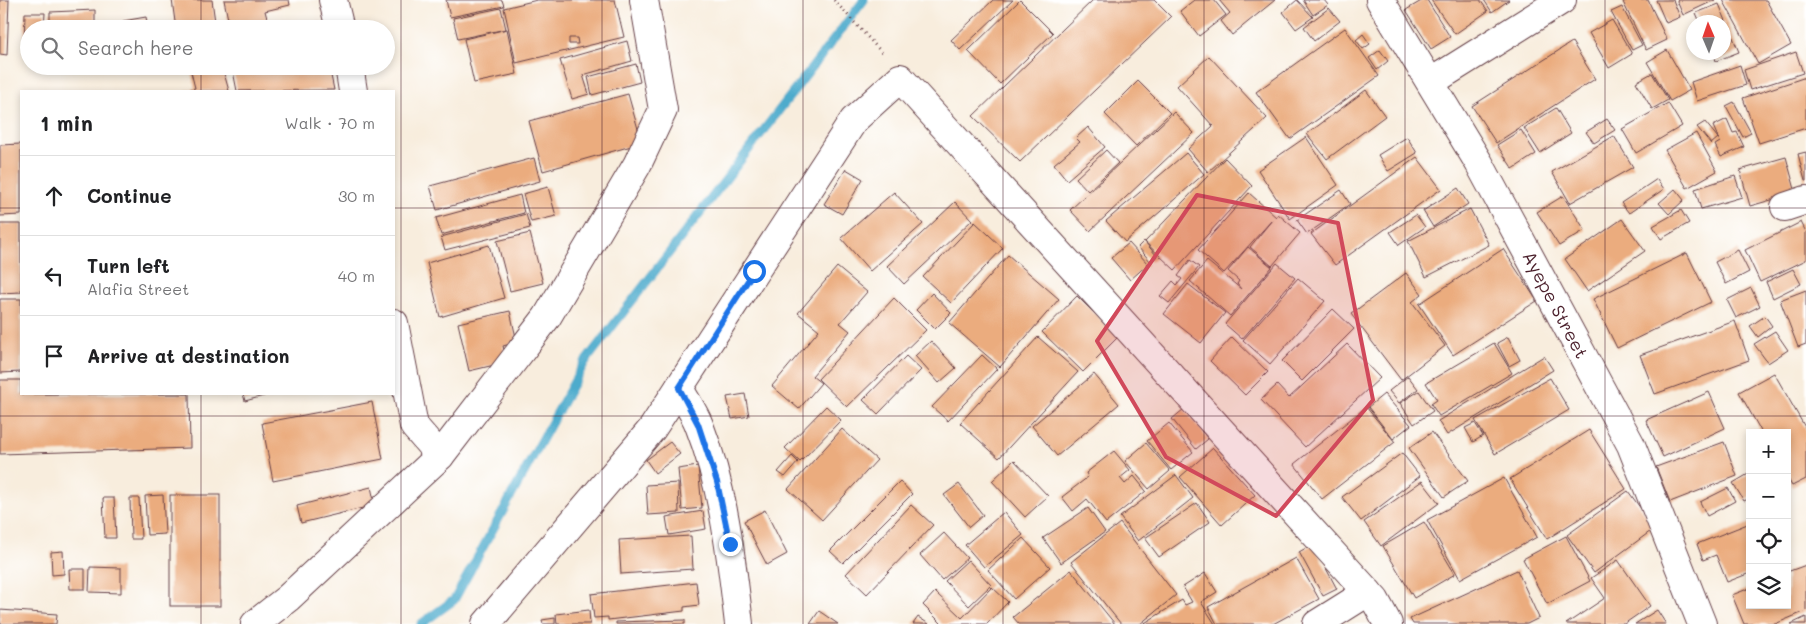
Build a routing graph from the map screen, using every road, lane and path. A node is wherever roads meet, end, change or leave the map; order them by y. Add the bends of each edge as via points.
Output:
1 (333, 0) edge
2 (644, 0) edge
3 (834, 0) edge
4 (1380, 0) edge
5 (1562, 0) edge
6 (338, 20) edge
7 (889, 62) dead end
8 (350, 75) edge
9 (1431, 82) junction
10 (353, 90) edge
11 (395, 328) edge
12 (679, 388) junction
13 (440, 456) junction
14 (1368, 592) junction
15 (255, 624) edge
16 (486, 624) edge
17 (739, 624) edge
18 (1317, 624) edge
19 (1388, 624) edge
20 (1702, 624) edge

1 - 6 street
2 - 13 street via 663,110 637,165 547,317
3 - 7 path
4 - 9 street, Ayepe Street
5 - 9 street
8 - 10 street
9 - 20 street, Ayepe Street via 1479,163 1631,445
11 - 13 street via 414,426
12 - 14 street via 854,120 900,78
12 - 16 street via 652,429
12 - 17 street via 698,424 717,482 730,544
13 - 15 street via 288,598
14 - 18 street
14 - 19 street

